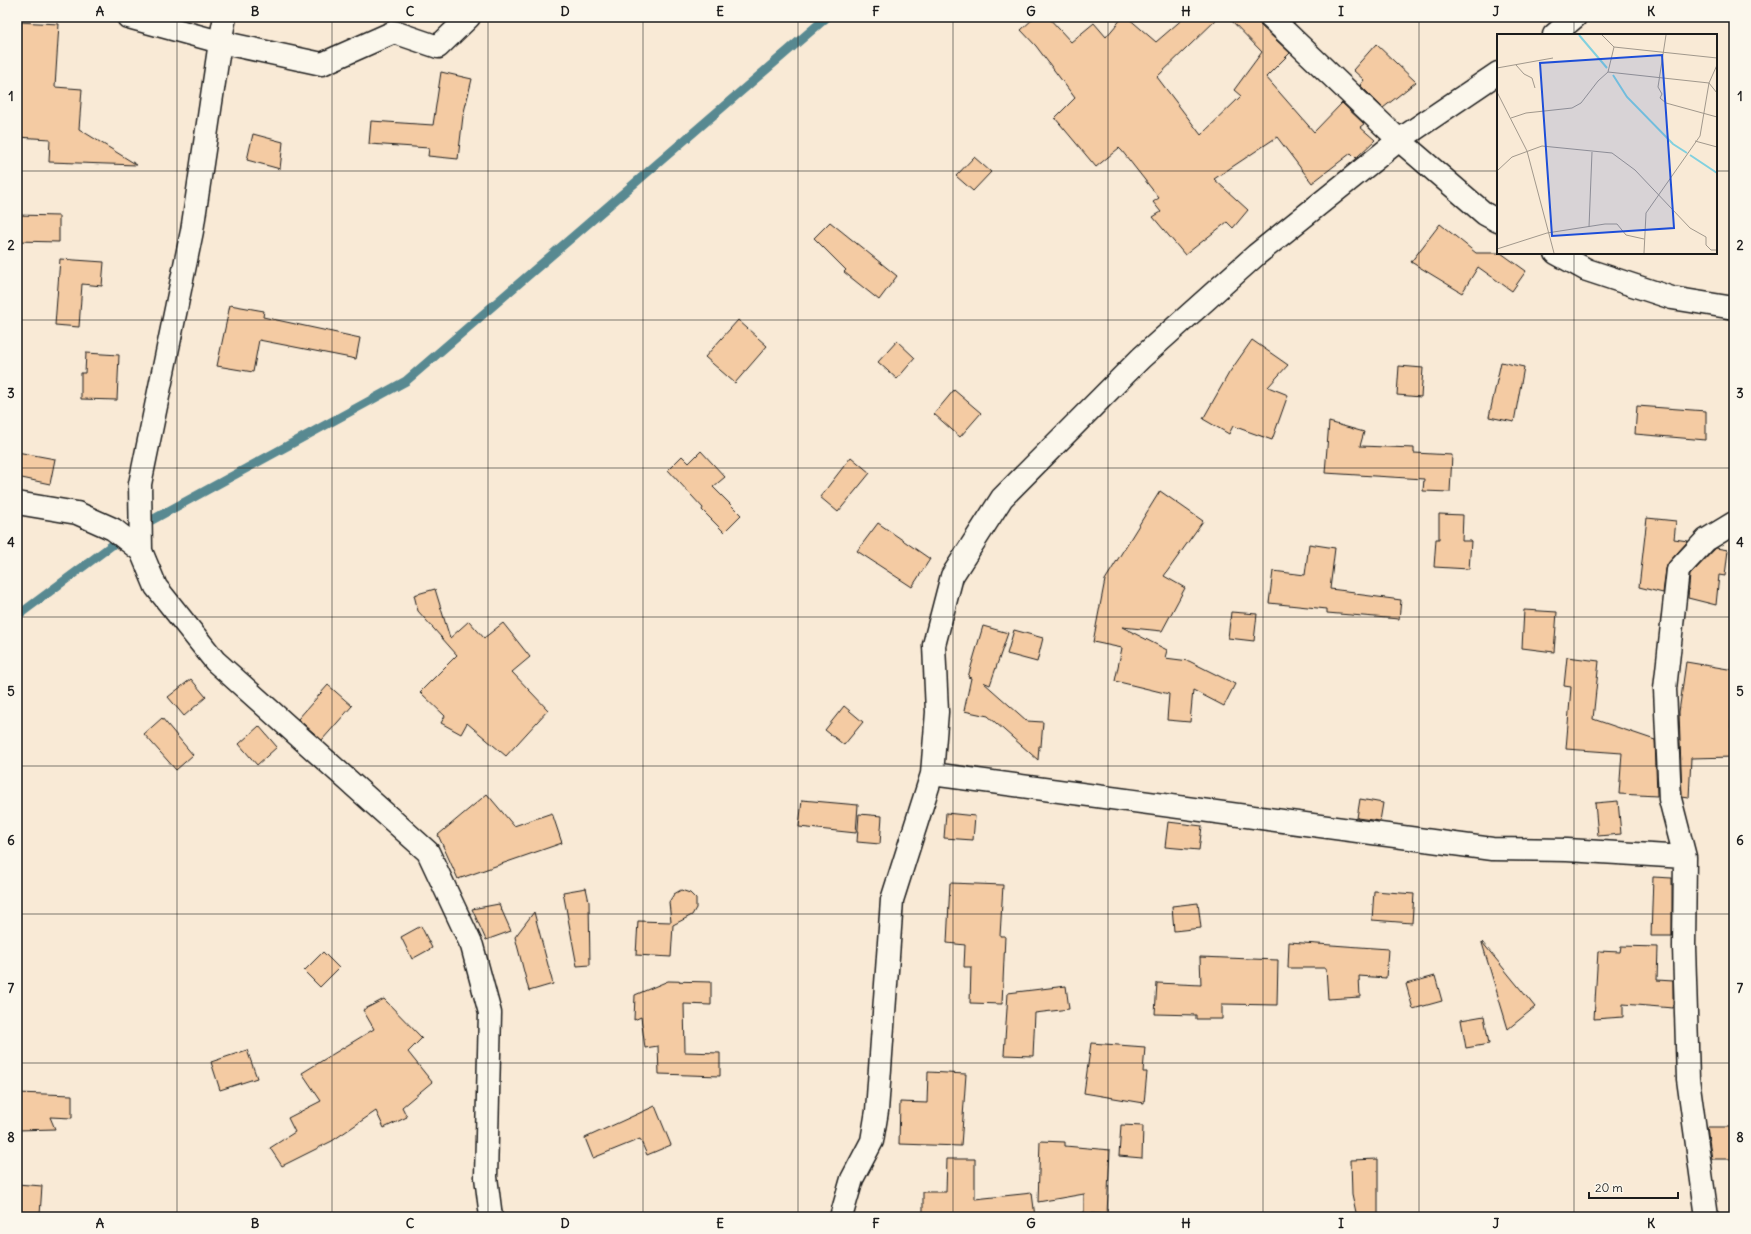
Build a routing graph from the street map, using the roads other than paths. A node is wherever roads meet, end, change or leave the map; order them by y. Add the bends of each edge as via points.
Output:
1 (128, 17) edge
2 (225, 17) edge
3 (469, 17) edge
4 (1270, 17) edge
5 (1576, 17) edge
6 (1555, 34) edge
7 (220, 42) junction
8 (1497, 74) edge
9 (1399, 140) junction
10 (1497, 220) edge
11 (1558, 254) edge
12 (1734, 308) edge
13 (17, 503) edge
14 (1734, 523) edge
15 (141, 551) junction
16 (932, 774) junction
17 (1685, 857) junction
18 (491, 1217) edge
19 (841, 1217) edge
20 (1707, 1217) edge

1 - 7 street
2 - 7 street
3 - 7 street via 438,47 394,32 322,64
4 - 9 street
5 - 6 street
7 - 15 street via 192,231 140,484
8 - 9 street
9 - 10 street via 1485,214
9 - 16 street via 1256,255 1147,352 1002,498 952,576 934,645 937,712
11 - 12 street via 1587,270 1672,298
13 - 15 street via 76,513 113,529
14 - 17 street via 1706,540 1678,570 1665,689 1670,799
15 - 18 street via 156,587 216,662 428,852 472,946 490,1013 486,1177
16 - 17 street via 1492,849 1567,850
16 - 19 street via 892,900 877,1111 872,1141 852,1178
17 - 20 street via 1684,947 1688,1079

